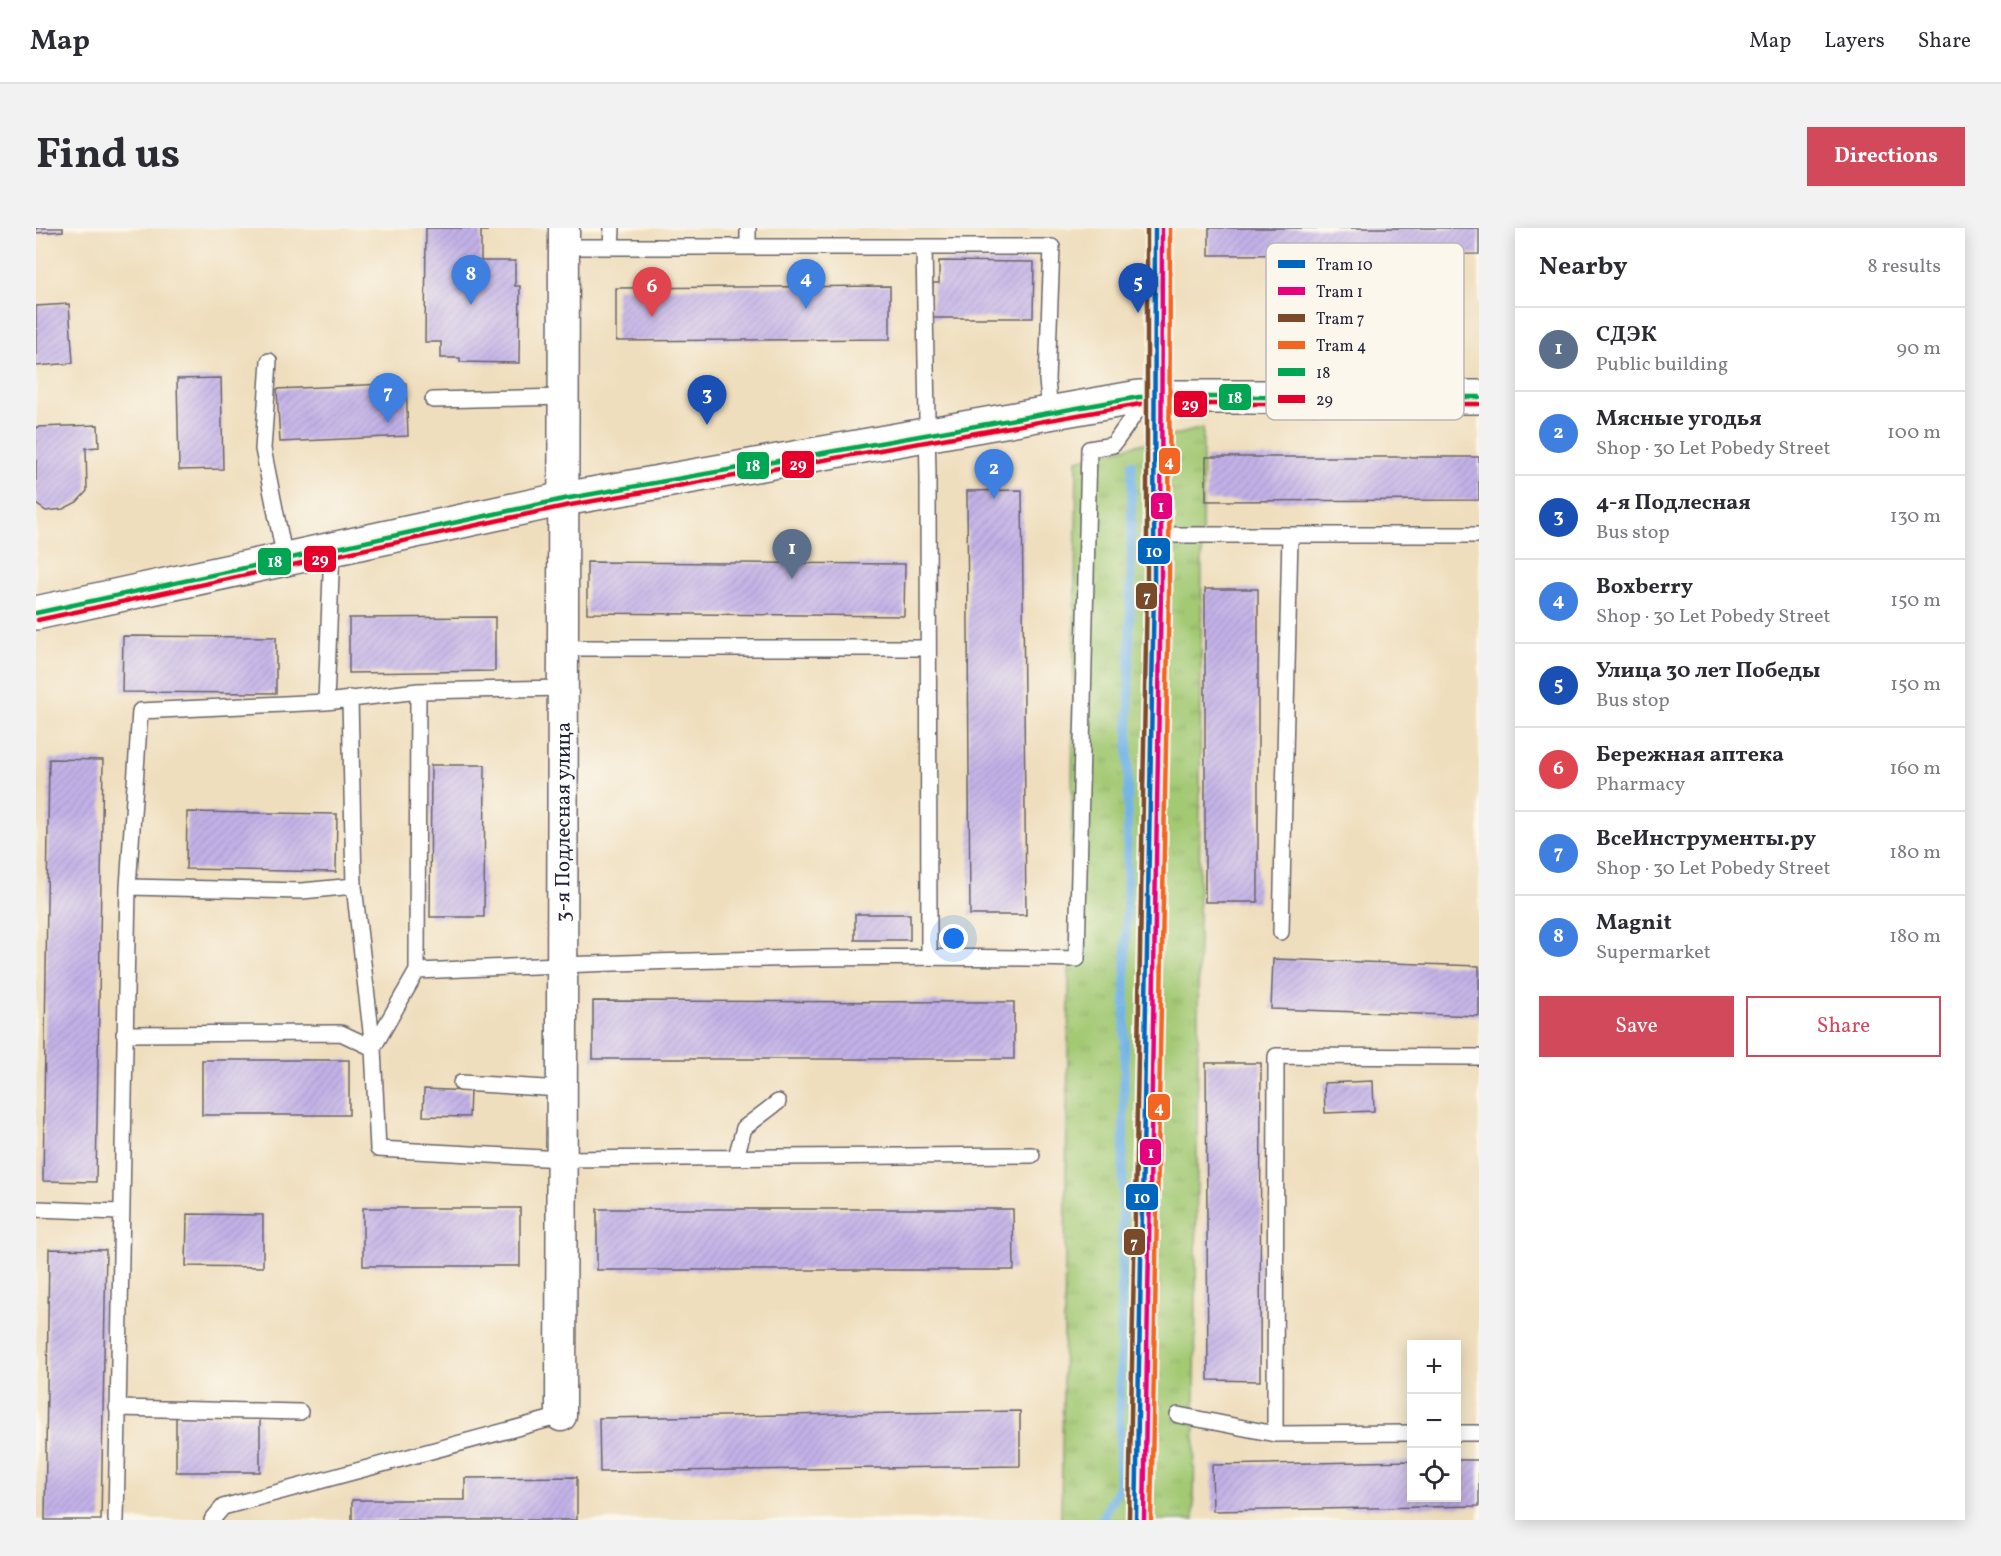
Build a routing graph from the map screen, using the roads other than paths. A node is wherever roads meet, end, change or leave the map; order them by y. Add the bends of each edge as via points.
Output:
1 (612, 228) edge
2 (748, 228) edge
3 (564, 237) edge
4 (612, 247) junction
5 (748, 247) junction
6 (924, 247) junction
7 (269, 361) dead end
8 (1155, 395) junction
9 (1266, 396) edge
10 (564, 397) junction
11 (1464, 397) edge
12 (1479, 397) edge
13 (433, 400) dead end
14 (1050, 414) junction
15 (926, 435) junction
16 (564, 499) junction
17 (1175, 535) dead end
18 (1290, 535) junction
19 (1479, 535) edge
20 (332, 549) junction
21 (285, 559) junction
22 (36, 613) edge
23 (563, 648) junction
24 (928, 648) junction
25 (564, 688) junction
26 (418, 691) junction
27 (350, 698) junction
28 (326, 702) junction
29 (354, 886) junction
30 (128, 887) junction
31 (1281, 932) dead end
32 (929, 956) junction
33 (563, 964) junction
34 (417, 971) junction
35 (124, 1034) junction
36 (373, 1048) junction
37 (1479, 1057) edge
38 (461, 1083) dead end
39 (562, 1089) junction
40 (778, 1102) dead end
41 (1032, 1155) dead end
42 (736, 1157) junction
43 (562, 1159) junction
44 (36, 1209) edge
45 (120, 1212) junction
46 (117, 1408) junction
47 (300, 1412) dead end
48 (1178, 1415) dead end
49 (561, 1416) joint
50 (1407, 1433) edge
51 (1461, 1433) edge
52 (1479, 1433) edge
53 (1275, 1434) junction
54 (116, 1520) edge
55 (212, 1520) edge

1 - 4 lane
2 - 5 lane
3 - 4 lane
3 - 10 street, 3-я Подлесная улица
4 - 5 lane
5 - 6 lane
6 - 14 lane via 1052,247 1047,380
6 - 15 lane
7 - 21 lane via 263,449
8 - 9 main road
8 - 14 main road
8 - 32 lane via 1139,408 1113,445 1089,449 1077,959
10 - 13 lane
10 - 16 street, 3-я Подлесная улица
11 - 12 main road
14 - 15 main road
15 - 16 main road
15 - 24 lane
16 - 20 main road
16 - 23 street, 3-я Подлесная улица
17 - 18 lane
18 - 19 lane
18 - 31 lane
20 - 21 main road
20 - 28 lane
21 - 22 main road
23 - 24 lane
23 - 25 street, 3-я Подлесная улица
24 - 32 lane
25 - 26 lane
25 - 33 street, 3-я Подлесная улица
26 - 27 lane
26 - 34 lane
27 - 28 lane
27 - 29 lane
28 - 30 lane via 140,711
29 - 30 lane via 302,891
29 - 36 lane
30 - 35 lane
32 - 33 lane
33 - 34 lane
33 - 39 street, 3-я Подлесная улица
34 - 36 lane
35 - 36 lane via 341,1034
35 - 45 lane
36 - 43 lane via 378,1149
37 - 53 lane via 1276,1056
38 - 39 lane
39 - 43 street, 3-я Подлесная улица
40 - 42 lane via 744,1128
41 - 42 lane
42 - 43 lane
43 - 49 street, 3-я Подлесная улица
44 - 45 lane
45 - 46 lane
46 - 47 lane
46 - 54 lane
48 - 53 lane
49 - 55 lane via 223,1507
50 - 53 lane
51 - 52 lane

